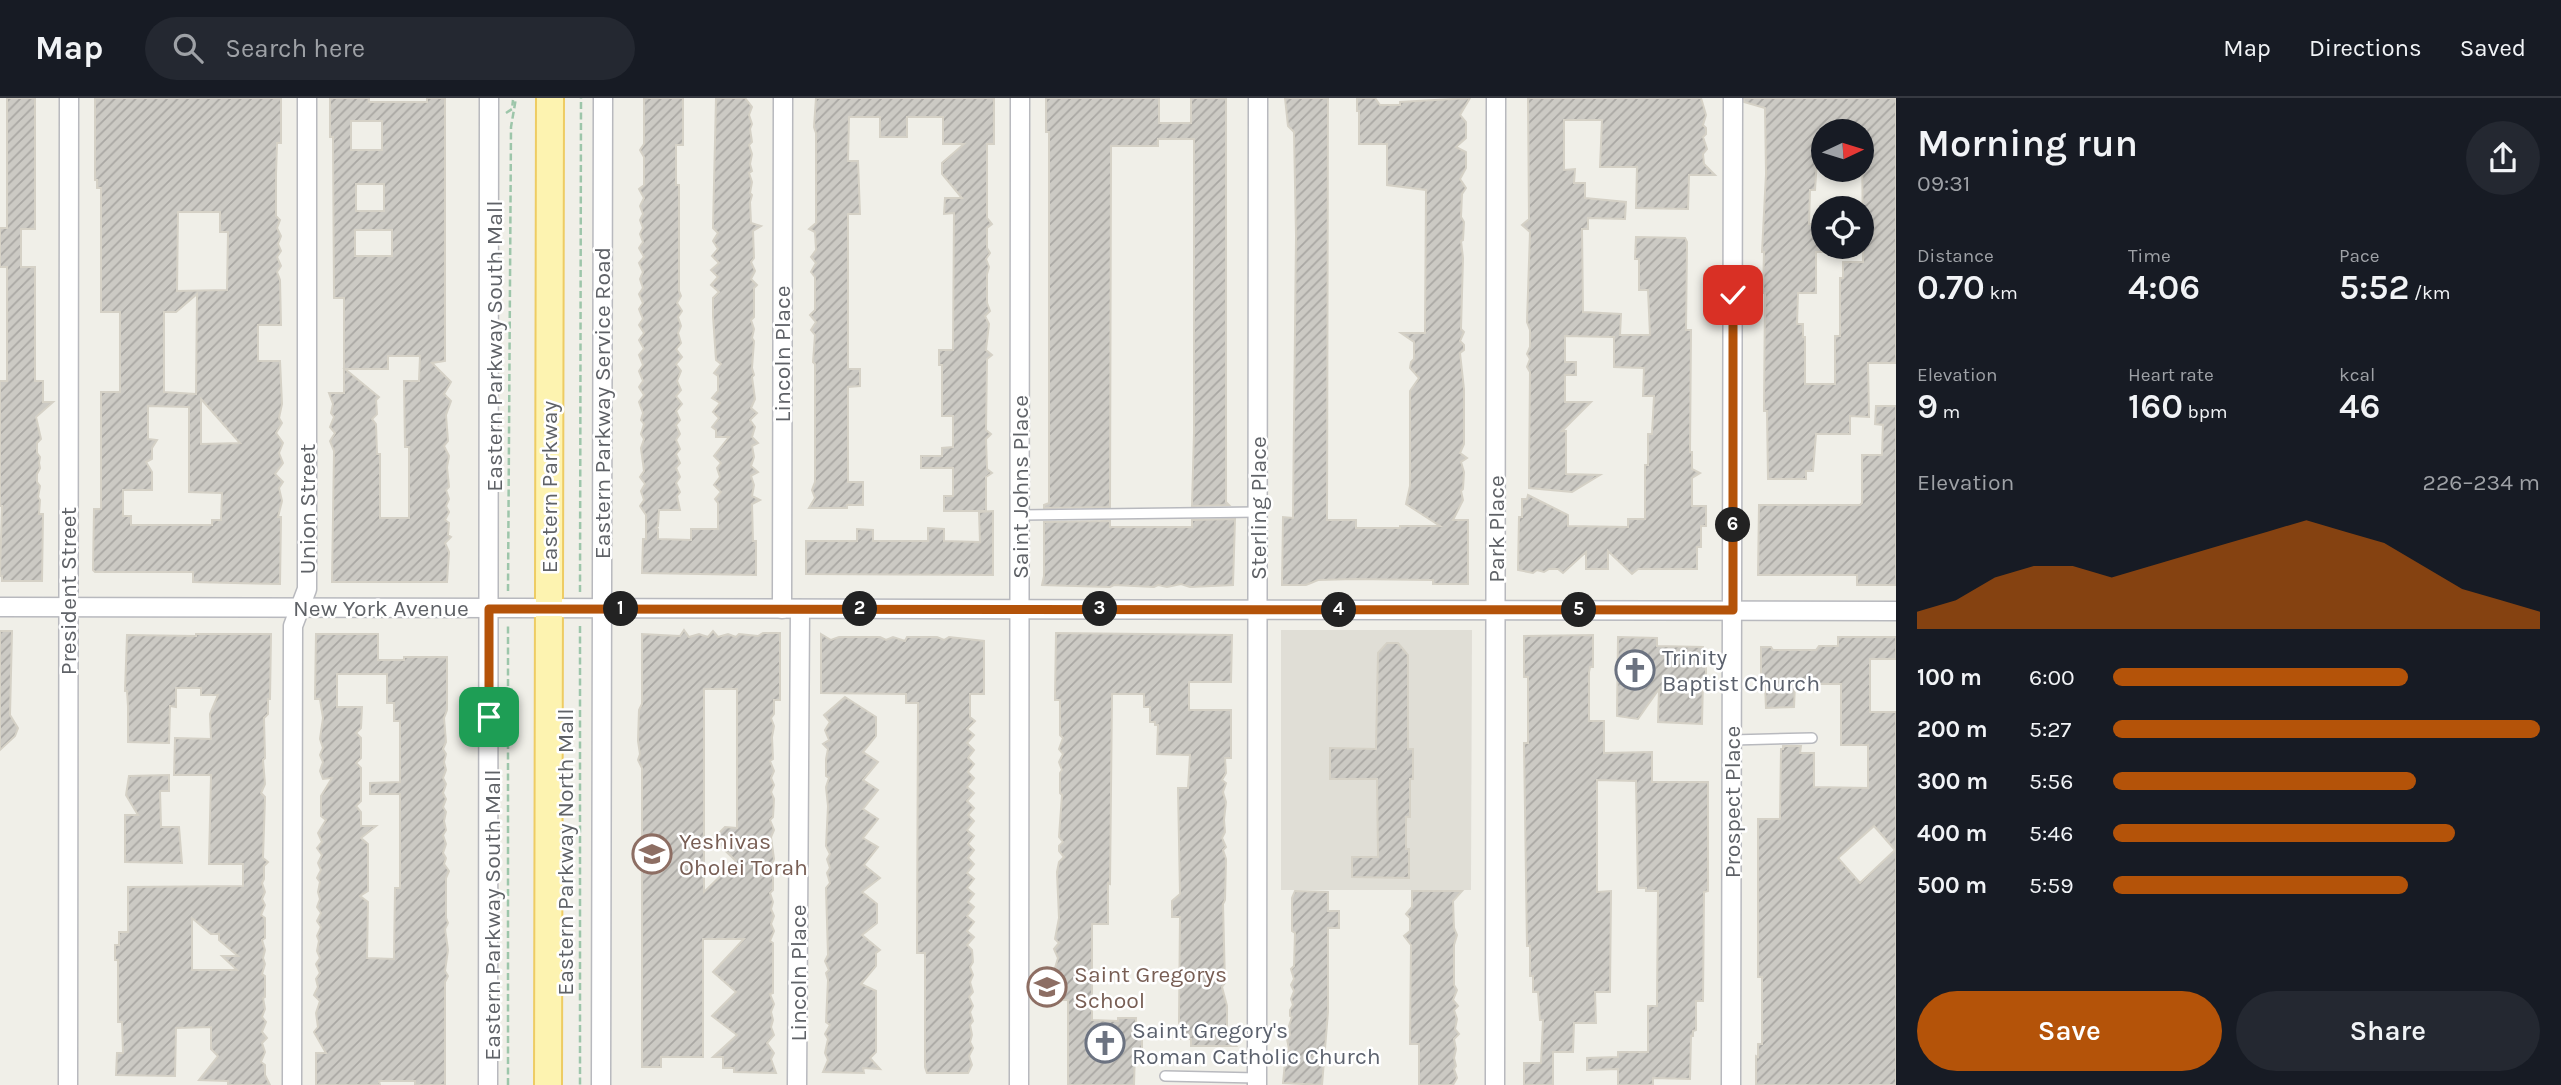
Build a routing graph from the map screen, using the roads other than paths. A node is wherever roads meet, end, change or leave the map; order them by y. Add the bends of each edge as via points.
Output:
1 (69, 98) edge
2 (307, 98) edge
3 (489, 98) edge
4 (550, 98) edge
5 (603, 98) edge
6 (783, 98) edge
7 (1020, 98) edge
8 (1258, 98) edge
9 (1496, 98) edge
10 (1734, 98) edge
11 (1258, 512) junction
12 (1021, 515) junction
13 (0, 607) edge
14 (68, 608) junction
15 (300, 608) junction
16 (489, 609) junction
17 (548, 609) junction
18 (601, 609) junction
19 (791, 609) junction
20 (1020, 609) junction
21 (1258, 610) junction
22 (1496, 610) junction
23 (1733, 610) junction
24 (1896, 611) edge
25 (1812, 738) dead end
26 (1732, 740) junction
27 (1165, 1076) dead end
28 (1257, 1082) edge
29 (68, 1085) edge
30 (292, 1085) edge
31 (488, 1085) edge
32 (548, 1085) edge
33 (601, 1085) edge
34 (797, 1085) edge
35 (1019, 1085) edge
36 (1494, 1085) edge
37 (1731, 1085) edge

1 - 14 street, President Street
2 - 15 street, Union Street via 307,589
3 - 16 street
4 - 17 main road, Eastern Parkway
5 - 18 street, Eastern Parkway Service Road
6 - 19 street, Lincoln Place
7 - 12 street, Saint Johns Place
8 - 11 street, Sterling Place
9 - 22 street, Park Place
10 - 23 street, Prospect Place
11 - 12 lane
11 - 21 street, Sterling Place
12 - 20 street, Saint Johns Place
13 - 14 street, New York Avenue
14 - 15 street, New York Avenue
14 - 29 street, President Street
15 - 16 street, New York Avenue
15 - 30 street, Union Street via 293,626
16 - 17 street, New York Avenue
16 - 31 street
17 - 18 street, New York Avenue
17 - 32 main road, Eastern Parkway
18 - 19 street, New York Avenue
18 - 33 street, Eastern Parkway Service Road
19 - 20 street, New York Avenue
19 - 34 street, Lincoln Place
20 - 21 street, New York Avenue
20 - 35 street, Saint Johns Place
21 - 22 street, New York Avenue
21 - 28 street, Sterling Place
22 - 23 street, New York Avenue
22 - 36 street, Park Place
23 - 24 street, New York Avenue
23 - 26 street, Prospect Place
25 - 26 lane
26 - 37 street, Prospect Place
27 - 28 lane

